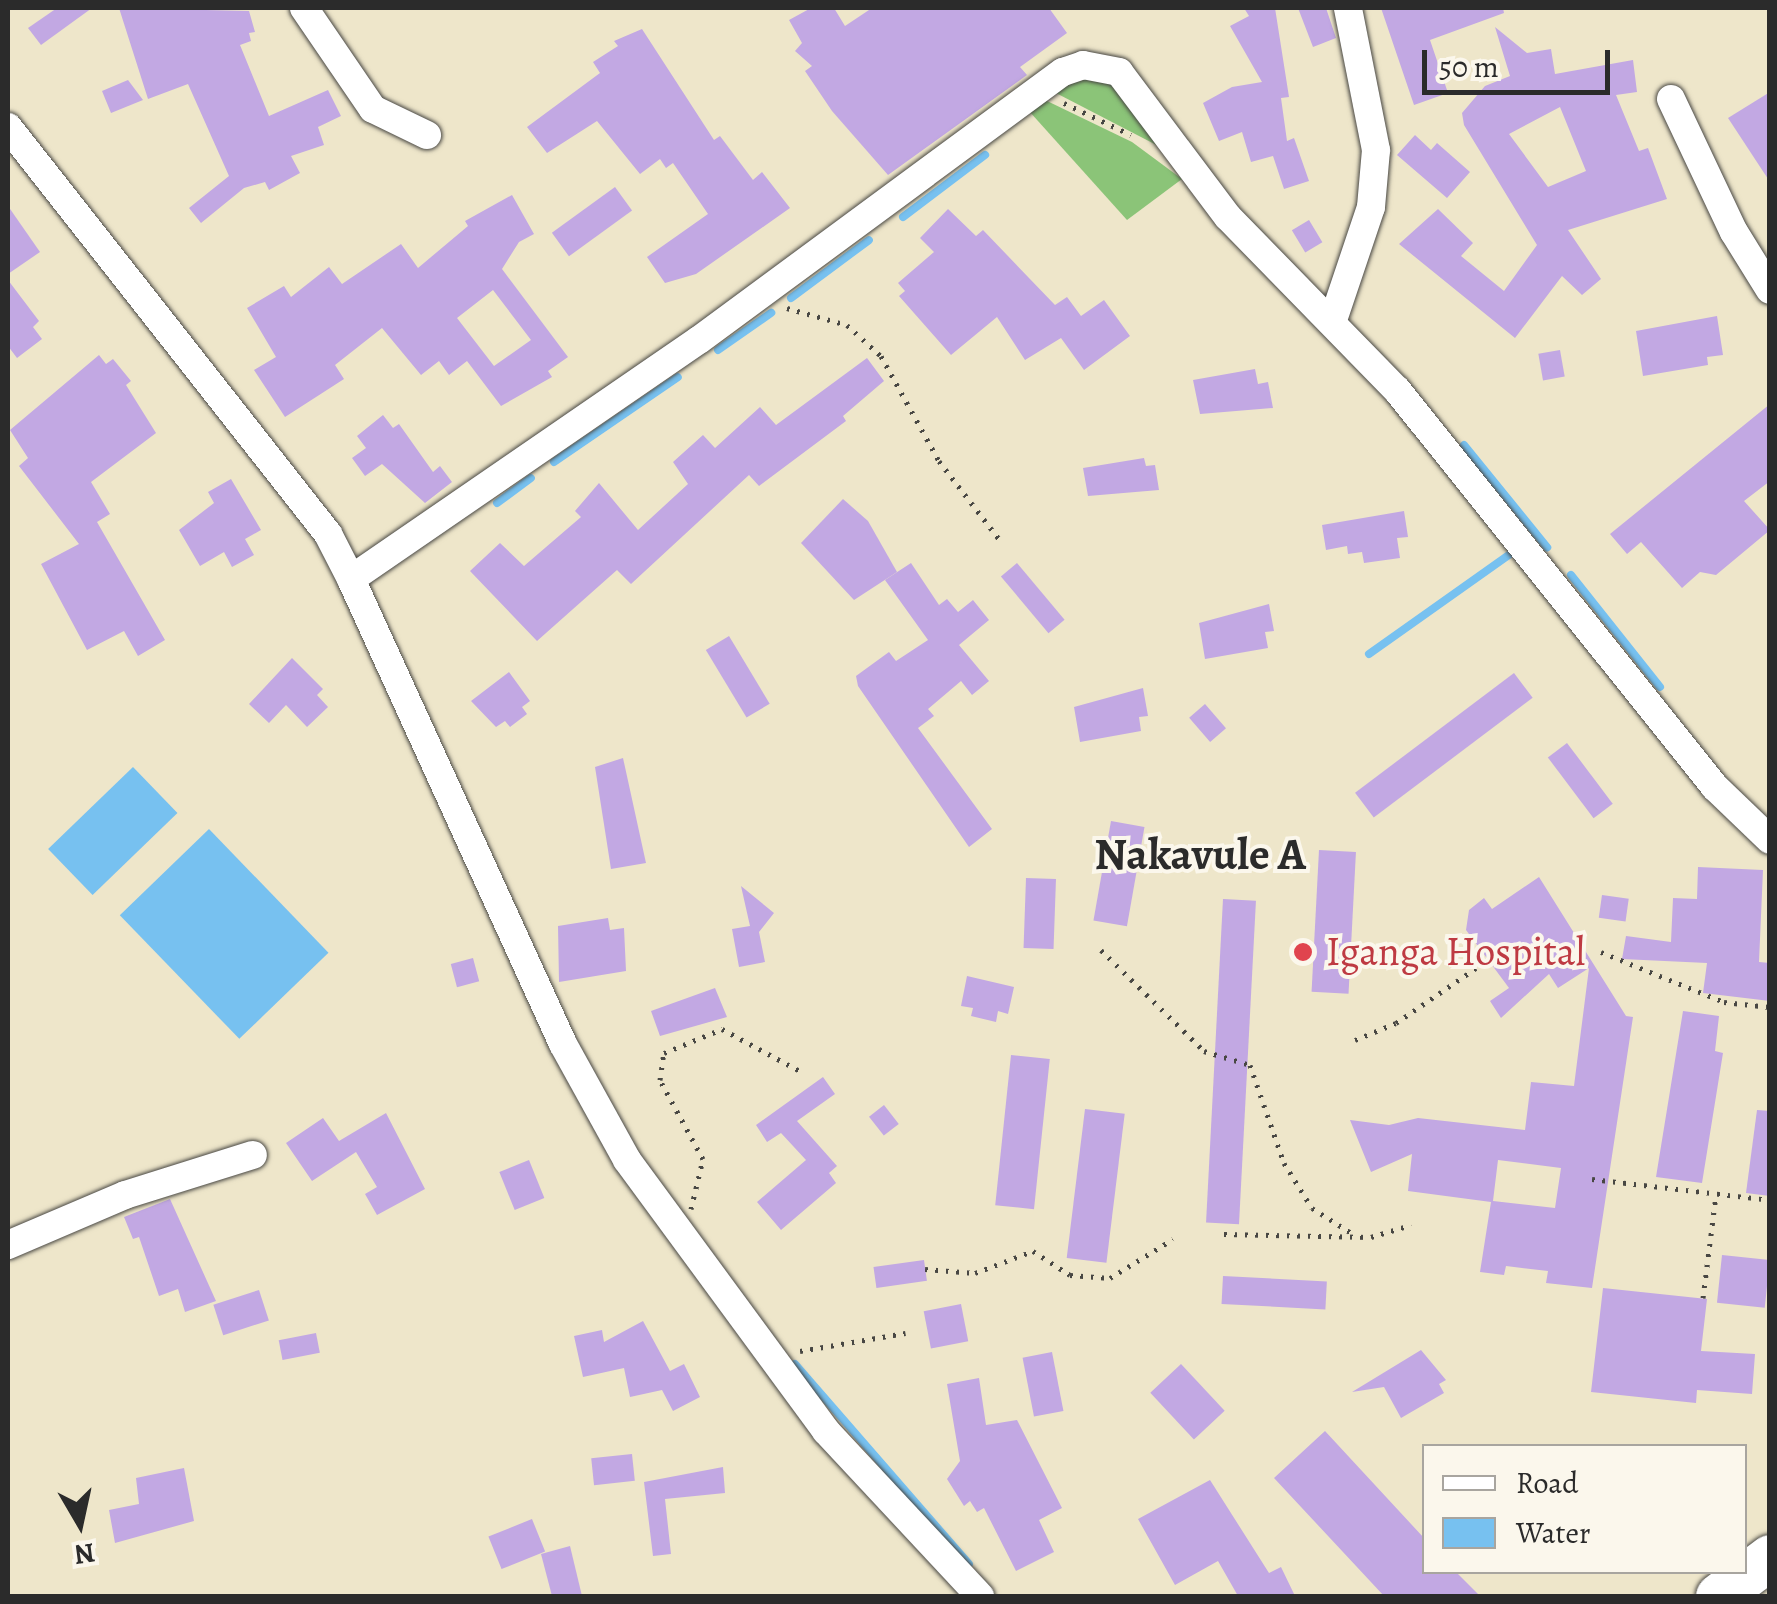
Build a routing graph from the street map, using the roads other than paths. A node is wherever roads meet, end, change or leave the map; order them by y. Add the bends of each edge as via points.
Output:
1 (304, 8) edge
2 (1348, 8) edge
3 (1671, 99) dead end
4 (8, 127) edge
5 (427, 135) dead end
6 (1770, 290) edge
7 (1333, 320) junction
8 (351, 579) junction
9 (1770, 840) edge
10 (253, 1155) dead end
11 (8, 1245) edge
12 (1770, 1557) edge
13 (980, 1596) edge
14 (1718, 1596) edge

1 - 5 street via 373,110
2 - 7 street via 1376,150 1371,206
3 - 6 street via 1734,232
4 - 8 street via 328,534
7 - 8 street via 1228,217 1119,72 1083,65 1029,95 756,300
7 - 9 street via 1536,558 1715,788
8 - 13 street via 563,1044 627,1160 826,1431
10 - 11 street via 124,1195
12 - 14 main road

